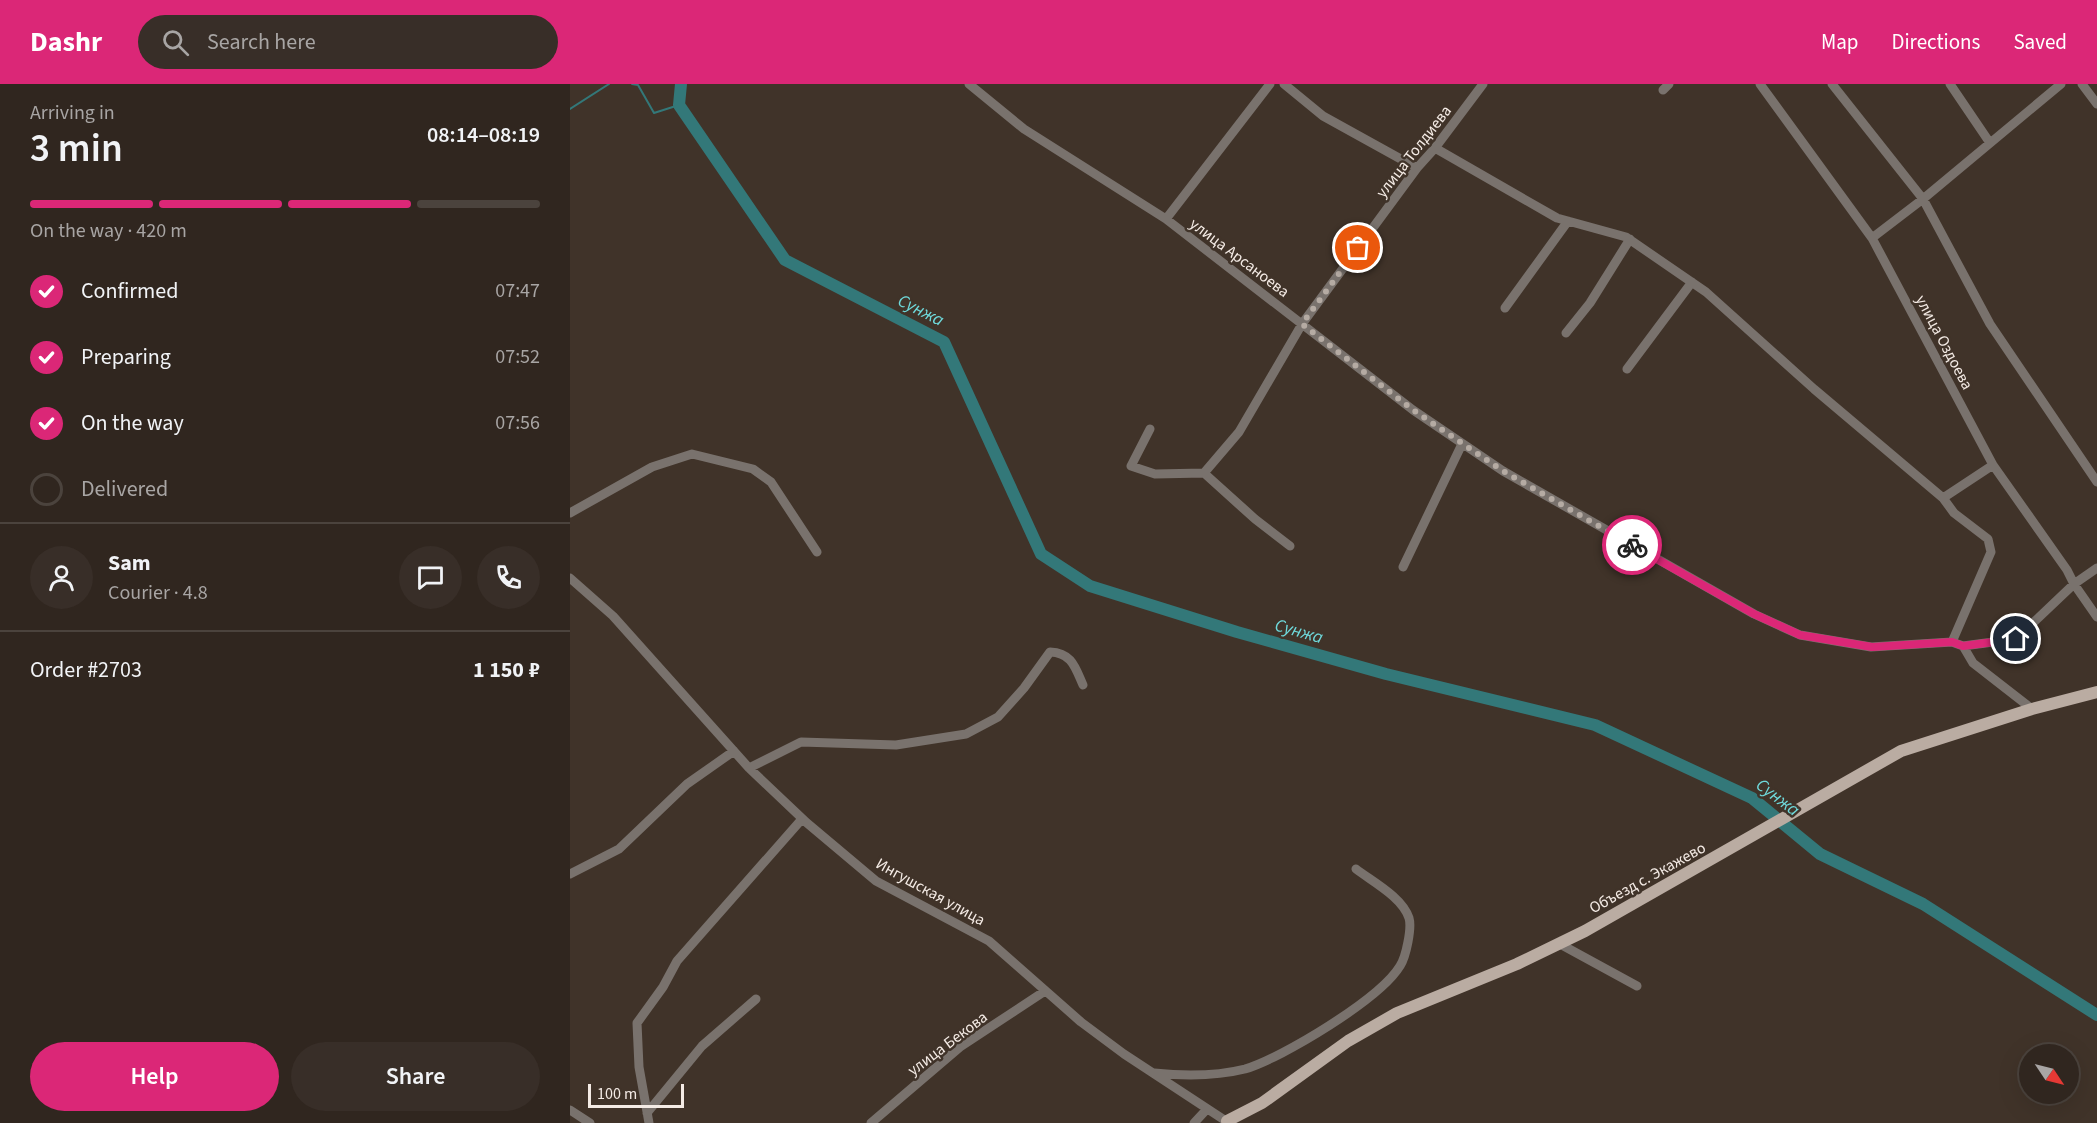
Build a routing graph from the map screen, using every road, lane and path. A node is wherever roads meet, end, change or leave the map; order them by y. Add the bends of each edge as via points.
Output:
1 (969, 84) edge
2 (1270, 84) edge
3 (1284, 84) edge
4 (1483, 84) edge
5 (1760, 84) edge
6 (1832, 84) edge
7 (1950, 84) edge
8 (2061, 84) edge
9 (2082, 84) edge
10 (2097, 104) edge
11 (1990, 143) junction
12 (1435, 148) junction
13 (1417, 168) junction
14 (1923, 199) junction
15 (1166, 219) junction
16 (1568, 221) junction
17 (1872, 238) junction
18 (1630, 239) junction
19 (1692, 282) junction
20 (1504, 308) dead end
21 (1302, 324) junction
22 (1566, 333) dead end
23 (1627, 369) dead end
24 (1150, 429) dead end
25 (1462, 444) junction
26 (1993, 465) junction
27 (1204, 473) junction
28 (2097, 482) edge
29 (1943, 498) junction
30 (570, 513) edge
31 (1290, 546) dead end
32 (817, 552) dead end
33 (1403, 567) dead end
34 (2097, 568) edge
35 (570, 578) edge
36 (2074, 584) junction
37 (2097, 617) edge
38 (1952, 642) junction
39 (1963, 646) junction
40 (1083, 685) dead end
41 (2097, 692) edge
42 (2032, 709) junction
43 (734, 751) junction
44 (749, 768) junction
45 (802, 819) junction
46 (1356, 869) dead end
47 (570, 874) edge
48 (1560, 944) junction
49 (1637, 986) dead end
50 (1045, 991) junction
51 (756, 999) dead end
52 (1152, 1072) junction
53 (1207, 1109) junction
54 (570, 1110) edge
55 (648, 1118) edge
56 (1228, 1122) edge
57 (590, 1123) edge
58 (871, 1123) edge
59 (1194, 1123) edge

1 - 15 street, улица Арсаноева via 1024,129
2 - 15 street
3 - 13 street via 1323,116
4 - 12 street, улица Толдиева
5 - 17 street, улица Оздоева
6 - 14 street
7 - 11 street
8 - 11 street
9 - 10 street
11 - 14 street
12 - 13 street, улица Толдиева
12 - 16 street
13 - 21 street, улица Толдиева
14 - 17 street
14 - 28 street via 1990,324
15 - 21 street, улица Арсаноева
16 - 18 street
16 - 20 street
17 - 26 street, улица Оздоева
18 - 19 street
18 - 22 street
19 - 23 street
19 - 29 street
21 - 25 street, улица Арсаноева
21 - 27 street, улица Толдиева via 1239,432
24 - 27 street via 1131,466 1155,474
25 - 33 street
25 - 38 street, улица Арсаноева via 1754,614 1800,635 1872,647
26 - 29 street
26 - 36 street, улица Оздоева
27 - 31 street
29 - 38 street via 1954,513 1988,539 1991,552
30 - 32 street via 652,466 692,454 763,474
34 - 36 street, улица Арсаноева
35 - 43 street, Ингушская улица via 613,616
36 - 37 street, улица Оздоева
36 - 39 street, улица Арсаноева via 2016,639
38 - 39 street, улица Арсаноева
39 - 42 street via 1973,663
40 - 44 street via 1071,658 1062,652 1050,652 998,717 966,734 896,744 801,742
41 - 42 main road, Объезд с. Экажево
42 - 48 main road, Объезд с. Экажево via 1902,751
43 - 44 street, Ингушская улица
43 - 47 street via 687,784 619,849
44 - 45 street, Ингушская улица
45 - 50 street, Ингушская улица via 876,881 989,941
45 - 55 street via 677,961 637,1023 639,1067
46 - 52 street via 1402,905 1409,919 1410,932 1400,966 1376,991 1318,1033 1244,1069 1184,1076
48 - 49 street
48 - 56 main road, Объезд с. Экажево via 1397,1013 1348,1041 1262,1103
50 - 52 street, Ингушская улица
50 - 58 street, улица Бекова via 960,1047
51 - 55 street via 702,1046
52 - 53 street, Ингушская улица
53 - 56 street, Ингушская улица
53 - 59 street
54 - 57 street

